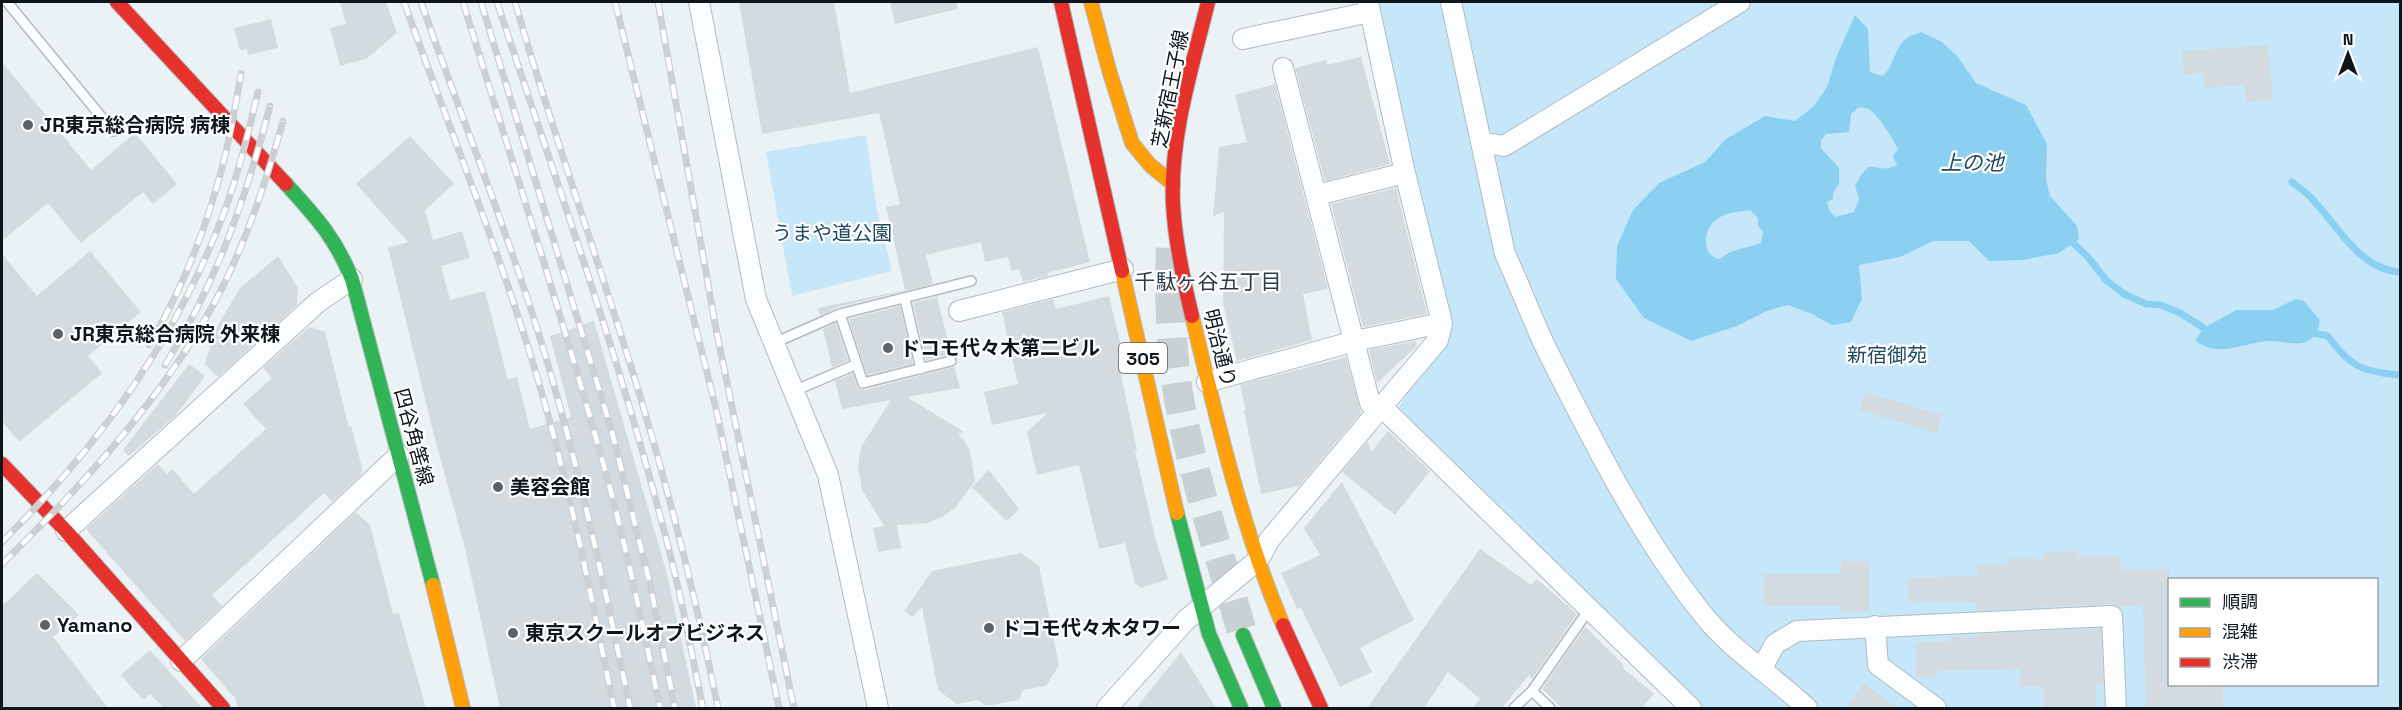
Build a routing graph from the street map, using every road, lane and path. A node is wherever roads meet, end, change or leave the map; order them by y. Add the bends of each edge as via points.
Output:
1 (7, 2) edge
2 (117, 2) edge
3 (699, 2) edge
4 (1061, 2) edge
5 (1091, 2) edge
6 (1208, 2) edge
7 (1451, 2) edge
8 (1740, 2) edge
9 (1369, 7) edge
10 (1243, 39) dead end
11 (1283, 69) dead end
12 (113, 131) dead end
13 (1481, 142) junction
14 (1405, 173) junction
15 (1173, 184) junction
16 (1317, 195) junction
17 (1123, 269) junction
18 (352, 279) junction
19 (970, 281) dead end
20 (905, 299) junction
21 (959, 311) dead end
22 (840, 314) junction
23 (1442, 323) junction
24 (1355, 341) junction
25 (774, 343) junction
26 (951, 361) dead end
27 (857, 364) junction
28 (921, 369) junction
29 (1208, 382) junction
30 (794, 391) junction
31 (1383, 408) junction
32 (399, 455) junction
33 (2, 464) edge
34 (66, 531) junction
35 (1258, 559) junction
36 (1201, 606) junction
37 (1590, 608) junction
38 (1875, 626) junction
39 (1243, 635) tunnel mouth
40 (181, 661) junction
41 (1761, 670) junction
42 (1532, 691) junction
43 (224, 708) edge
44 (463, 708) edge
45 (878, 708) edge
46 (1107, 708) edge
47 (1241, 708) edge
48 (1274, 708) edge
49 (1321, 708) edge
50 (1514, 708) edge
51 (1550, 708) edge
52 (1691, 708) edge
53 (1807, 708) edge
54 (1936, 708) edge
55 (2116, 708) edge

1 - 12 lane
2 - 18 main road, 四谷角筈線 via 327,232
3 - 25 street via 754,291
4 - 17 main road, 305
5 - 15 main road via 1132,143
6 - 15 main road, 芝新宿王子線 via 1180,126
7 - 13 street
8 - 13 street via 1504,146
9 - 10 street
9 - 14 street
11 - 16 street
13 - 41 street via 1505,254 1581,418 1671,571 1706,618
14 - 16 street
14 - 23 street
15 - 29 main road, 明治通り via 1180,251
16 - 24 street
17 - 21 street
17 - 36 main road, 305
18 - 32 main road, 四谷角筈線
18 - 34 street via 318,302
19 - 20 lane
20 - 22 lane
20 - 28 lane
22 - 25 lane
22 - 27 lane
23 - 24 street
23 - 31 street via 1438,340
24 - 29 street
24 - 31 street via 1370,404
25 - 30 street
26 - 28 lane
27 - 28 lane via 863,383
27 - 30 lane
29 - 35 main road, 明治通り
30 - 45 street via 828,475
31 - 35 street via 1270,539
31 - 37 street
32 - 40 street
32 - 44 main road, 四谷角筈線
33 - 34 main road
34 - 40 main road
35 - 36 street
35 - 49 main road, 明治通り
36 - 46 street
36 - 47 main road, 305
37 - 42 lane
37 - 52 street
38 - 41 street via 1797,631 1775,644
38 - 54 street via 1878,665
38 - 55 street via 2112,616
39 - 48 main road
40 - 43 main road
41 - 53 street
42 - 50 lane
42 - 51 lane

